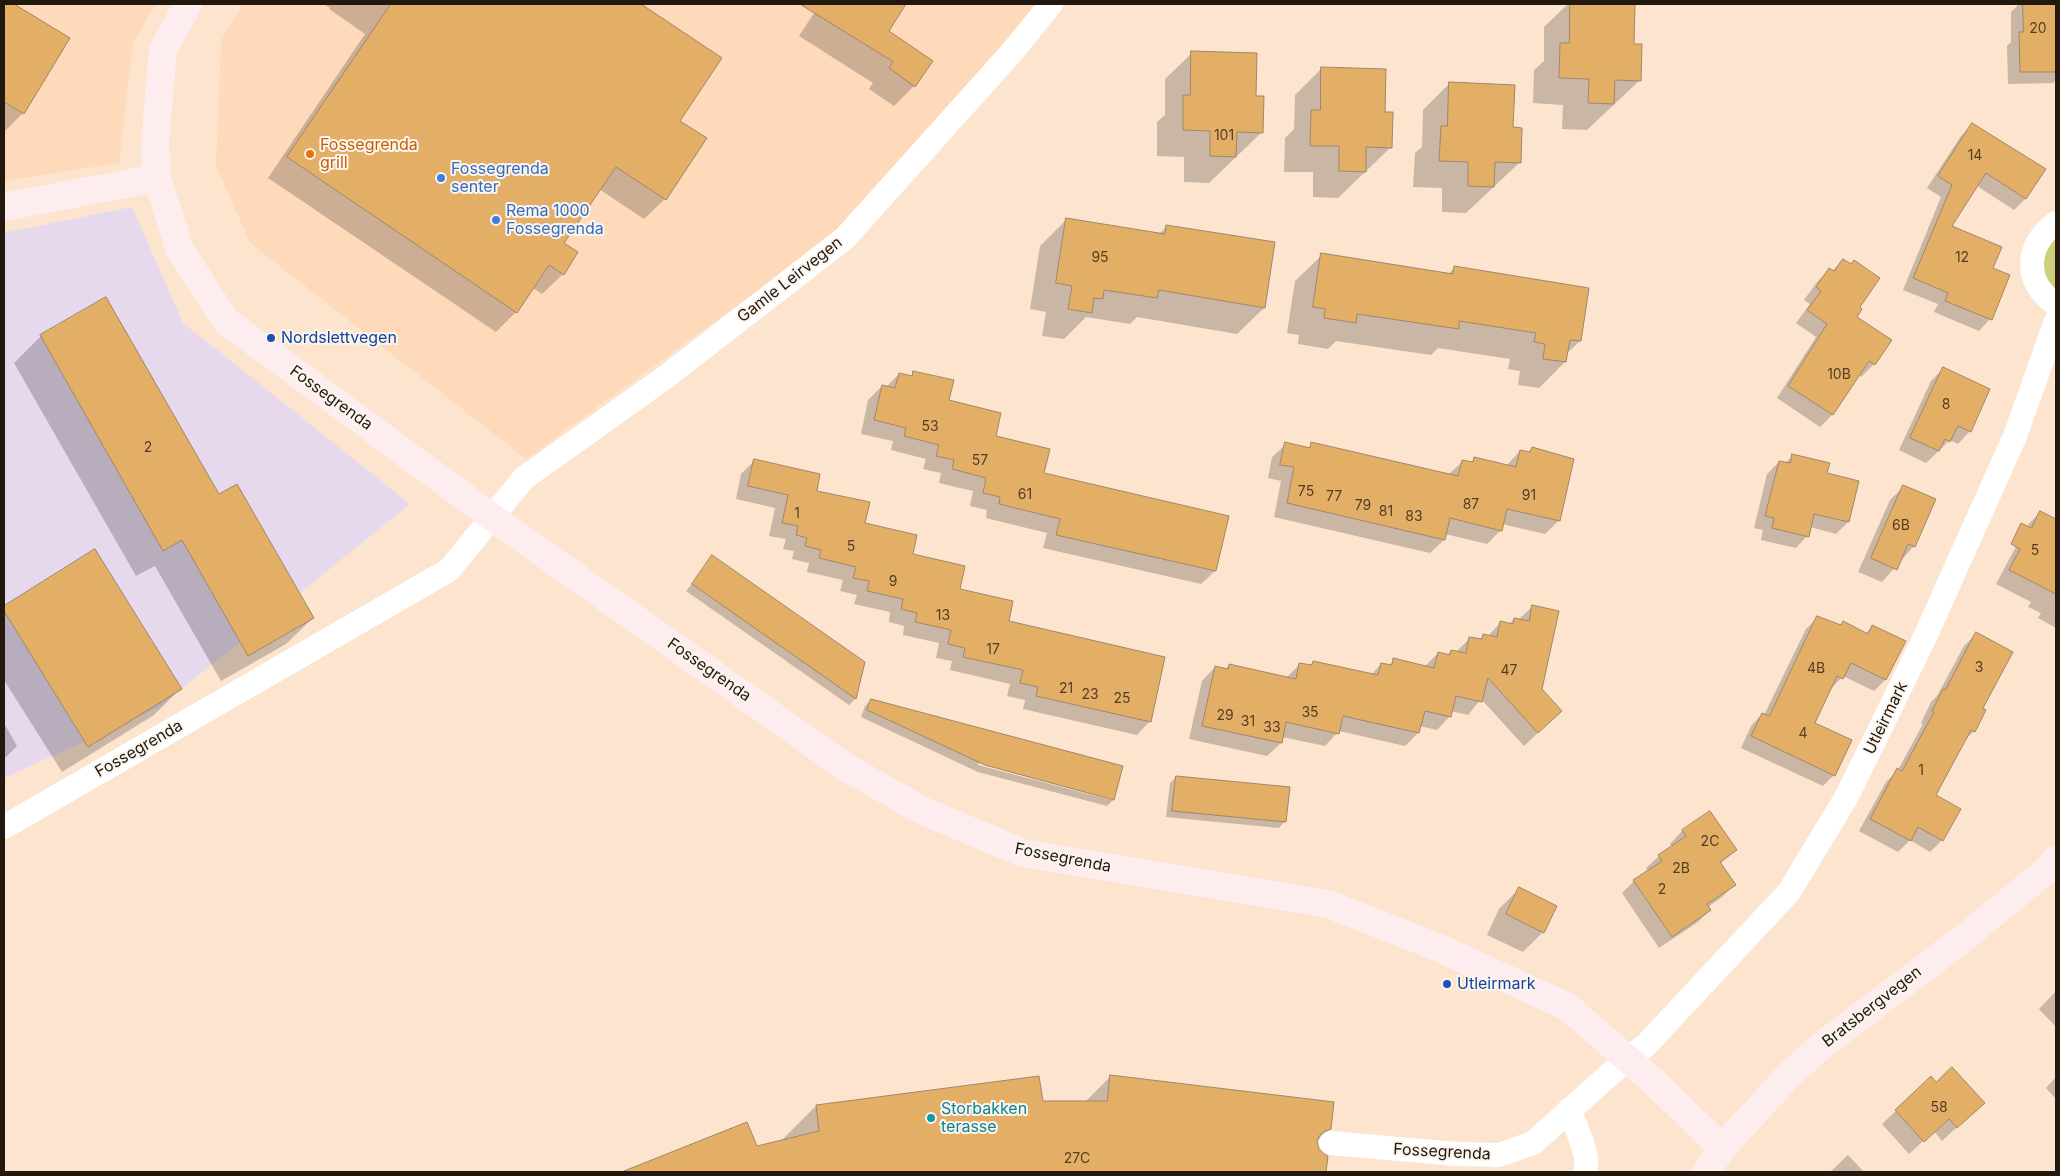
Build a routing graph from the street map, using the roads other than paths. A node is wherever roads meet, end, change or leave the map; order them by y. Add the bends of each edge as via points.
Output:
1 (188, 4) edge
2 (1051, 4) edge
3 (156, 178) junction
4 (4, 207) edge
5 (2056, 223) edge
6 (2056, 304) edge
7 (2056, 321) edge
8 (493, 518) junction
9 (4, 827) edge
10 (2056, 860) edge
11 (1627, 1058) junction
12 (1569, 1110) junction
13 (1331, 1143) dead end
14 (1722, 1148) junction
15 (1585, 1172) edge
16 (1706, 1172) edge

1 - 3 street, Fossegrenda via 163,50 155,144
2 - 8 street, Gamle Leirvegen via 845,238 667,376 524,478
3 - 4 street
3 - 8 street, Fossegrenda via 180,250 226,321
5 - 6 street via 2038,241 2032,266 2034,279 2041,291
7 - 11 street, Utleirmark via 2015,436 1925,637 1847,796 1789,892 1646,1045
8 - 9 street, Fossegrenda via 449,570
8 - 11 street, Fossegrenda via 844,766 921,810 1023,853 1328,904 1436,947 1568,1007
10 - 14 street, Bratsbergvegen via 1960,941 1826,1042 1791,1073
11 - 12 street, Fossegrenda
11 - 14 street, Fossegrenda
12 - 13 street, Fossegrenda via 1534,1143 1499,1155
12 - 15 street via 1581,1138 1587,1167
14 - 16 street, Bratsbergvegen

